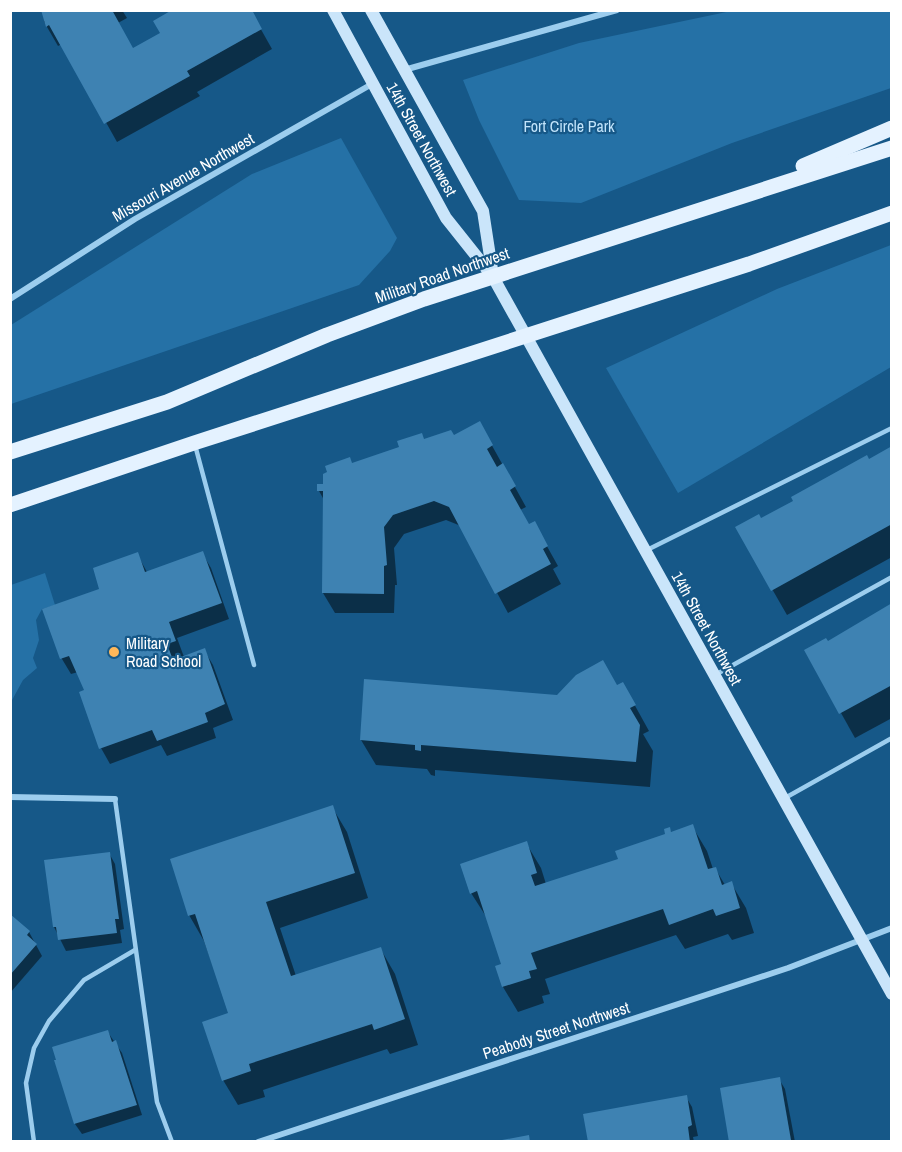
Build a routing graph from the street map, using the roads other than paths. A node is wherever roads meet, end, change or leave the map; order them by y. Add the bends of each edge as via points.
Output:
1 (333, 10) edge
2 (371, 10) edge
3 (617, 10) edge
4 (404, 70) junction
5 (372, 84) junction
6 (891, 128) edge
7 (891, 148) edge
8 (720, 202) junction
9 (891, 213) edge
10 (493, 277) junction
11 (10, 299) edge
12 (526, 337) junction
13 (891, 428) edge
14 (194, 442) junction
15 (10, 452) edge
16 (10, 505) edge
17 (645, 551) junction
18 (891, 578) edge
19 (254, 665) dead end
20 (714, 676) junction
21 (891, 738) edge
22 (10, 797) edge
23 (115, 799) joint
24 (783, 799) junction
25 (891, 928) edge
26 (861, 939) junction
27 (135, 950) junction
28 (891, 994) edge
29 (34, 1142) edge
30 (172, 1142) edge
31 (258, 1142) edge

1 - 5 street, 14th Street Northwest
2 - 4 street, 14th Street Northwest
3 - 4 street
4 - 10 street, 14th Street Northwest via 483,211
5 - 10 street, 14th Street Northwest via 446,218
5 - 11 street, Missouri Avenue Northwest via 135,219
6 - 8 main road
7 - 8 main road, Military Road Northwest
8 - 10 main road, Military Road Northwest
9 - 12 main road
10 - 12 street, 14th Street Northwest
10 - 15 main road, Military Road Northwest via 327,335 167,402
12 - 14 main road
12 - 17 street, 14th Street Northwest
13 - 17 lane
14 - 16 main road
14 - 19 lane
17 - 20 street, 14th Street Northwest
18 - 20 lane
20 - 24 street, 14th Street Northwest
21 - 24 lane
22 - 23 street
23 - 27 lane
24 - 26 street, 14th Street Northwest
25 - 26 street, Peabody Street Northwest
26 - 28 street, 14th Street Northwest
26 - 31 street, Peabody Street Northwest via 788,968
27 - 29 lane via 84,980 49,1021 34,1048 26,1083
27 - 30 lane via 157,1102

